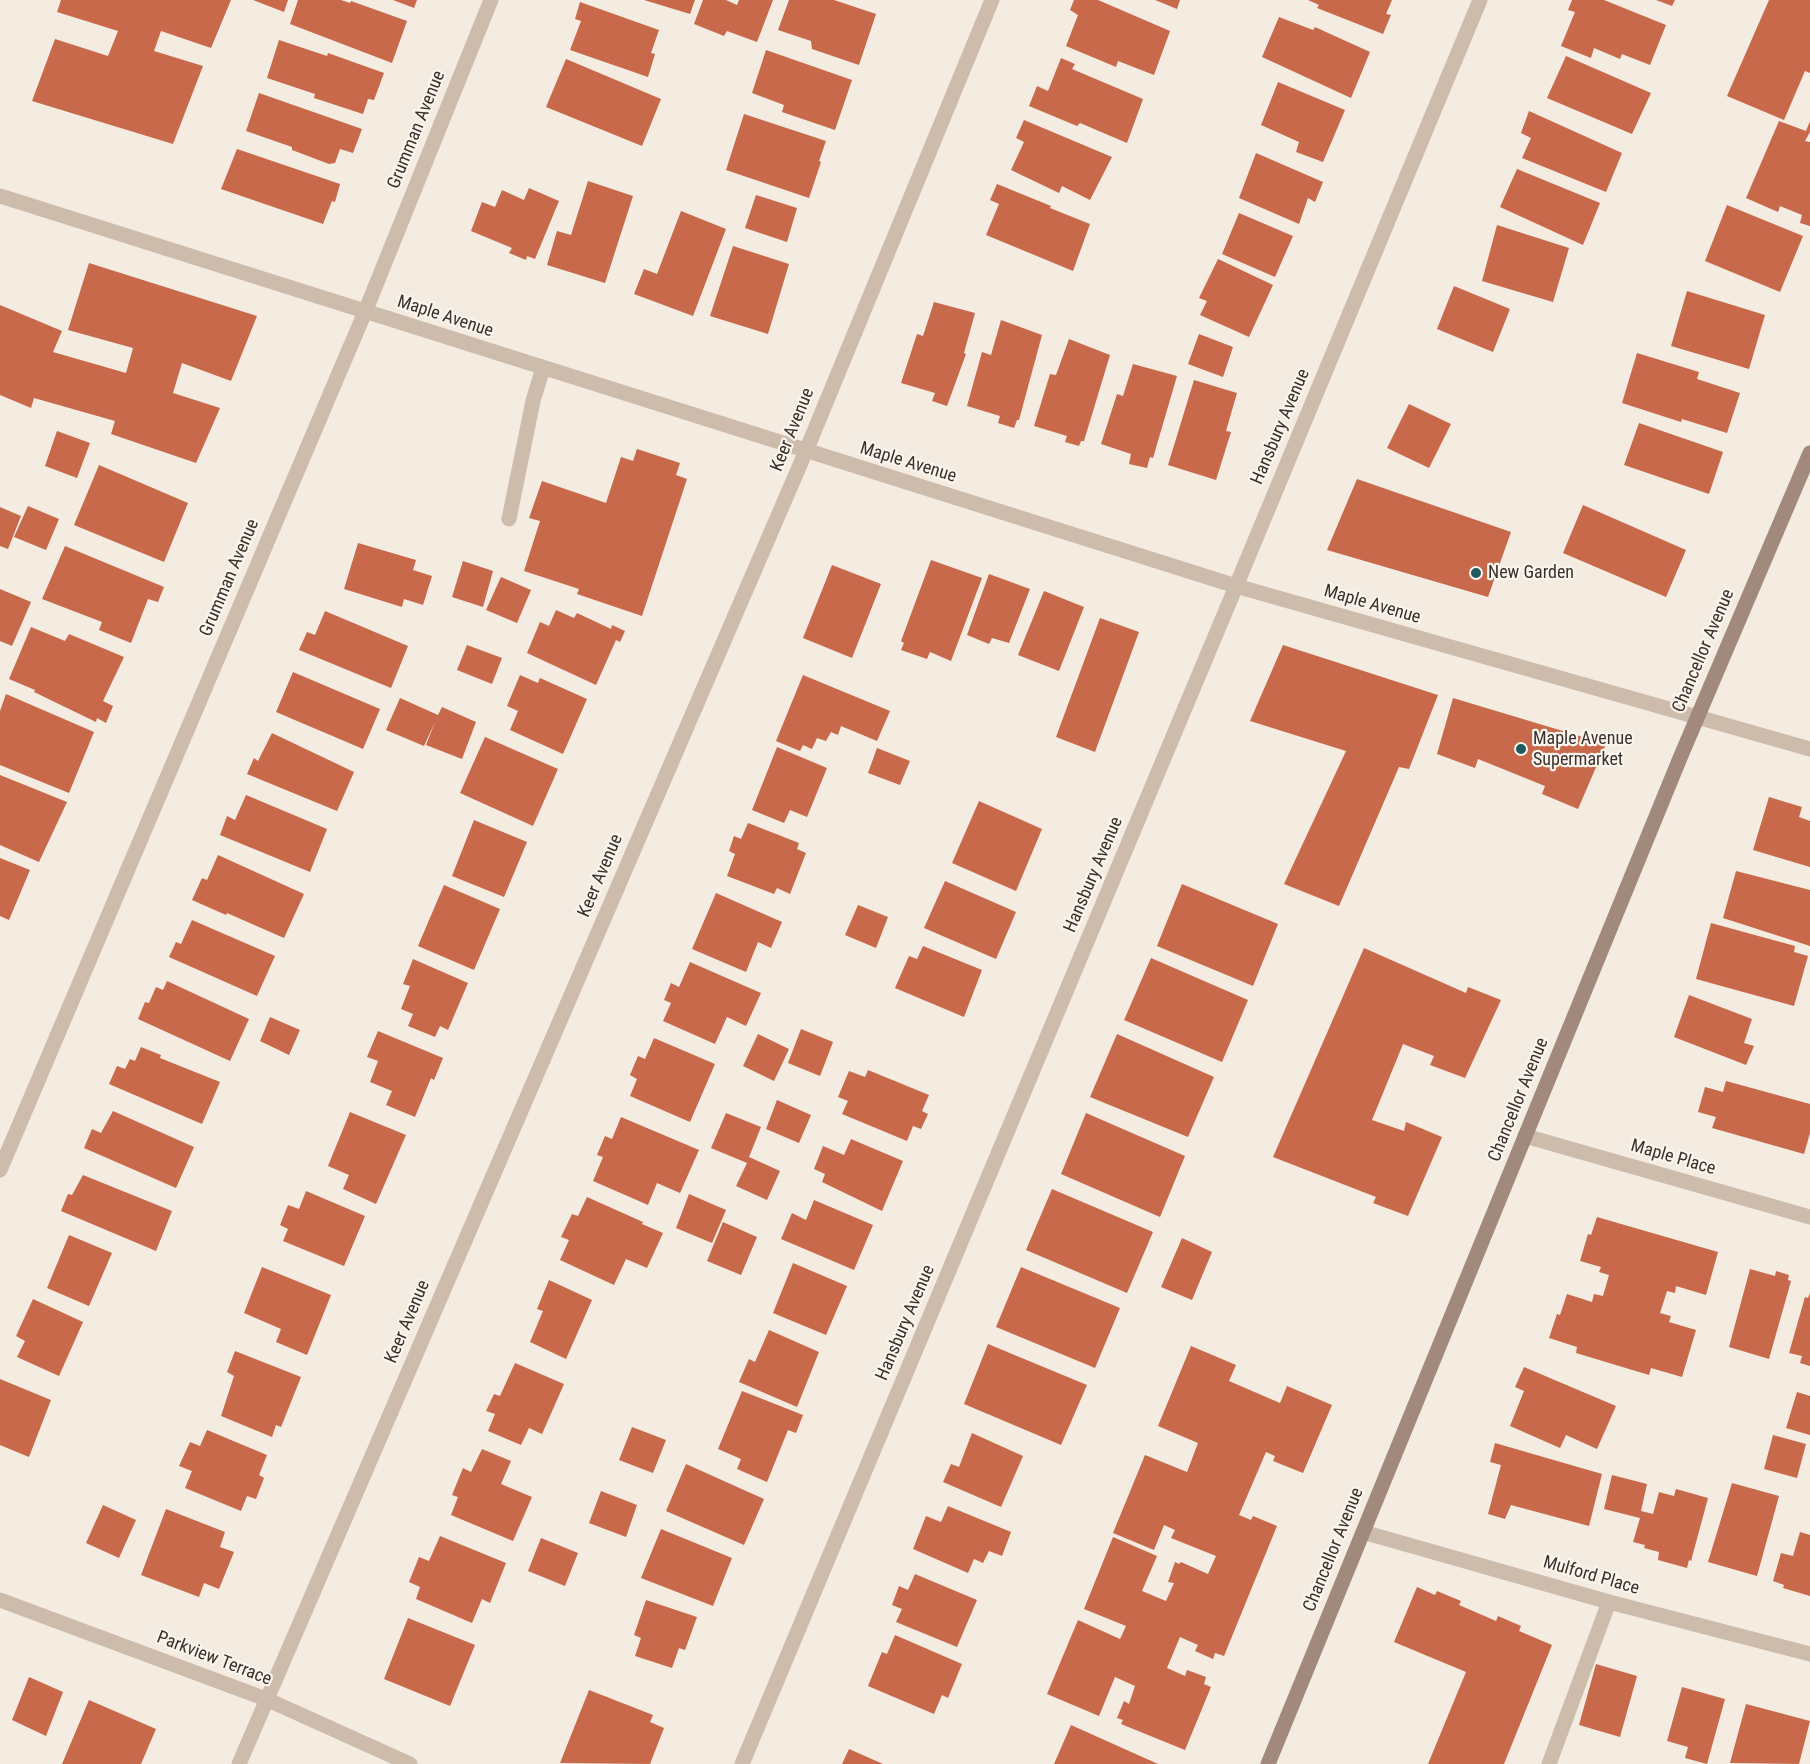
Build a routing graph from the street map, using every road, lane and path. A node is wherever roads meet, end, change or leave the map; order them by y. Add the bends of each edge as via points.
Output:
1 (491, 0) edge
2 (992, 0) edge
3 (1480, 0) edge
4 (0, 196) edge
5 (365, 312) junction
6 (543, 368) junction
7 (806, 451) junction
8 (1810, 453) edge
9 (509, 519) dead end
10 (1236, 586) junction
11 (1697, 717) junction
12 (1810, 749) edge
13 (1525, 1136) junction
14 (0, 1170) edge
15 (1810, 1217) edge
16 (1363, 1532) junction
17 (0, 1600) edge
18 (1609, 1602) junction
19 (1810, 1654) edge
20 (266, 1699) junction
21 (238, 1764) edge
22 (410, 1764) edge
23 (741, 1764) edge
24 (1268, 1764) edge
25 (1549, 1764) edge

1 - 5 street, Grumman Avenue
2 - 7 street, Keer Avenue
3 - 10 street, Hansbury Avenue
4 - 5 street, Maple Avenue
5 - 6 street, Maple Avenue
5 - 14 street, Grumman Avenue
6 - 7 street, Maple Avenue
6 - 9 street
7 - 10 street, Maple Avenue
7 - 20 street, Keer Avenue
8 - 11 main road, Chancellor Avenue
10 - 11 street, Maple Avenue
10 - 23 street, Hansbury Avenue
11 - 12 street, Maple Avenue
11 - 13 main road, Chancellor Avenue
13 - 15 street, Maple Place
13 - 16 main road, Chancellor Avenue
16 - 18 street, Mulford Place
16 - 24 main road, Chancellor Avenue
17 - 20 street, Parkview Terrace
18 - 19 street, Mulford Place
18 - 25 street
20 - 21 street, Keer Avenue
20 - 22 street, Parkview Terrace

